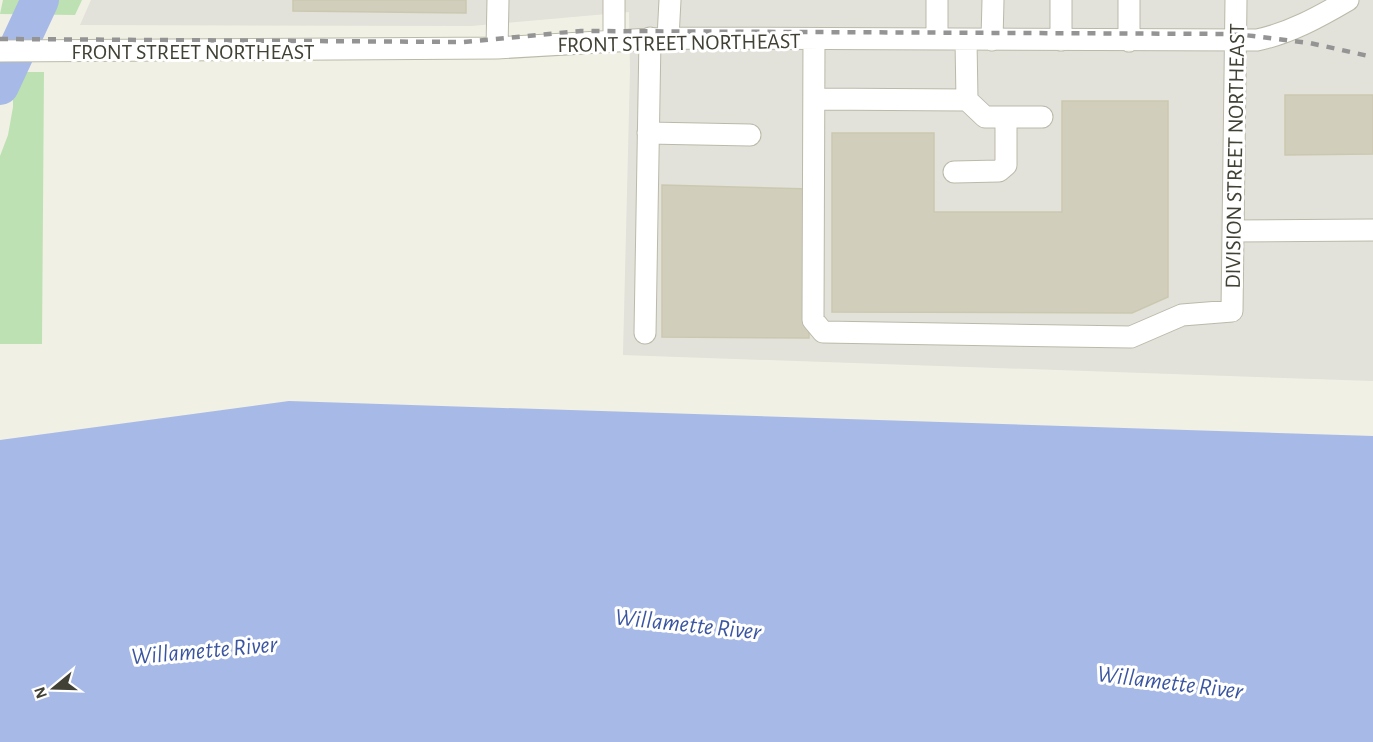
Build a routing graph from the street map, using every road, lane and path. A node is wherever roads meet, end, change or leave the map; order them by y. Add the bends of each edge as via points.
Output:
1 (498, 0) edge
2 (615, 0) edge
3 (670, 0) edge
4 (936, 0) edge
5 (993, 0) edge
6 (1061, 0) edge
7 (1129, 0) edge
8 (1236, 0) edge
9 (1348, 0) edge
10 (659, 38) junction
11 (814, 39) junction
12 (937, 39) junction
13 (614, 40) junction
14 (966, 40) junction
15 (992, 40) junction
16 (1061, 40) junction
17 (1129, 40) junction
18 (1236, 41) junction
19 (497, 48) junction
20 (0, 51) edge
21 (814, 99) junction
22 (967, 100) junction
23 (1006, 117) junction
24 (1042, 117) dead end
25 (648, 133) junction
26 (750, 135) dead end
27 (954, 172) dead end
28 (1373, 230) edge
29 (1233, 231) junction
30 (645, 333) dead end

1 - 19 street
2 - 13 street
3 - 10 street
4 - 12 street
5 - 15 street
6 - 16 street
7 - 17 street
8 - 18 street, DIVISION STREET NORTHEAST
9 - 18 street, FRONT STREET NORTHEAST via 1287,31 1257,40
10 - 11 street, FRONT STREET NORTHEAST
10 - 13 street, FRONT STREET NORTHEAST
10 - 25 street
11 - 12 street, FRONT STREET NORTHEAST
11 - 21 street
12 - 14 street, FRONT STREET NORTHEAST
13 - 19 street, FRONT STREET NORTHEAST
14 - 15 street, FRONT STREET NORTHEAST
14 - 22 street
15 - 16 street, FRONT STREET NORTHEAST
16 - 17 street, FRONT STREET NORTHEAST
17 - 18 street, FRONT STREET NORTHEAST
18 - 29 street, DIVISION STREET NORTHEAST
19 - 20 street, FRONT STREET NORTHEAST
21 - 22 street
21 - 29 street, DIVISION STREET NORTHEAST via 813,320 823,332 1131,337 1182,315 1232,311
22 - 23 street via 985,117
23 - 24 street
23 - 27 street via 1006,165 999,171
25 - 26 street
25 - 30 street
28 - 29 street

